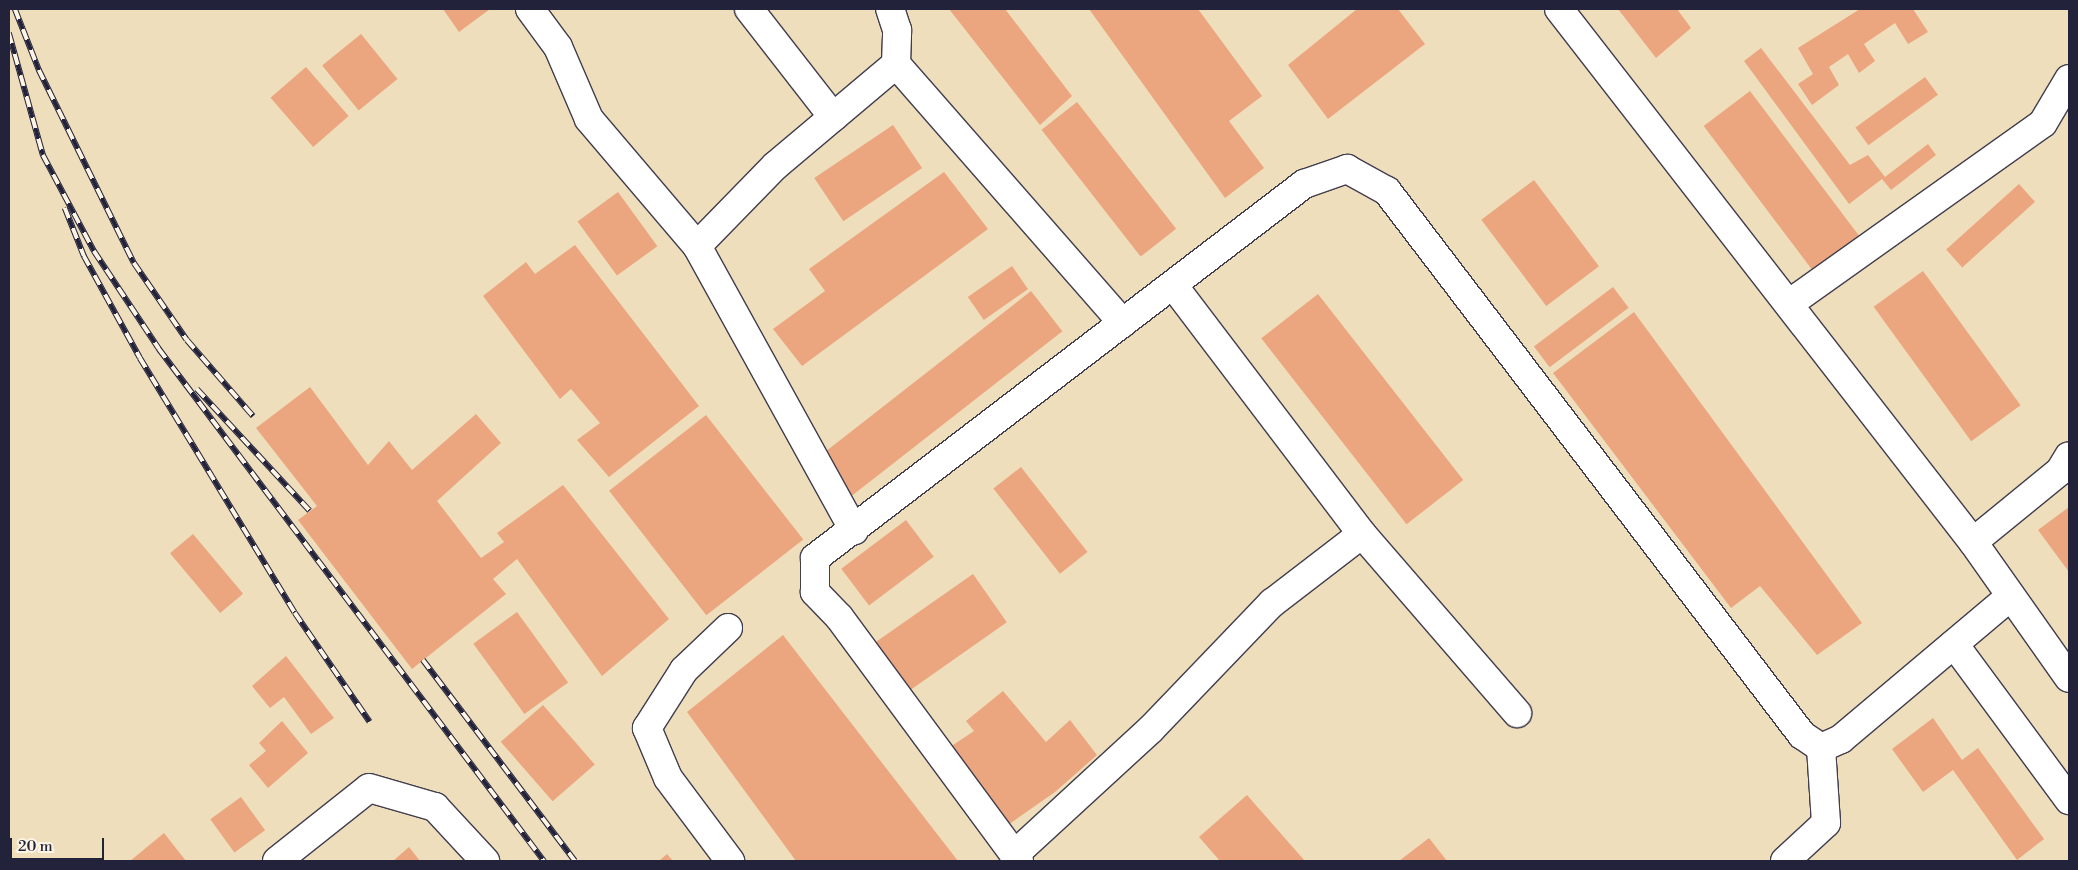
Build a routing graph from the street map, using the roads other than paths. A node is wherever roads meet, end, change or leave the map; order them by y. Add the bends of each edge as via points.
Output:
1 (530, 9) edge
2 (748, 9) edge
3 (890, 9) edge
4 (1559, 9) edge
5 (896, 64) junction
6 (2069, 79) edge
7 (833, 117) junction
8 (697, 246) junction
9 (1173, 285) junction
10 (1790, 303) junction
11 (1123, 323) junction
12 (2069, 456) edge
13 (854, 530) junction
14 (1362, 534) junction
15 (1973, 542) junction
16 (2012, 596) junction
17 (728, 628) dead end
18 (1954, 644) junction
19 (2069, 678) edge
20 (1517, 713) dead end
21 (1821, 748) junction
22 (2069, 800) edge
23 (1016, 858) edge
24 (277, 861) edge
25 (485, 861) edge
26 (730, 861) edge
27 (1785, 861) edge

1 - 8 street via 558,47 589,119
2 - 7 street
3 - 5 street via 897,30
4 - 10 street
5 - 7 street
5 - 11 street
6 - 10 street via 2043,123
7 - 8 street via 775,166
8 - 13 street
9 - 11 street
9 - 14 street
9 - 21 street via 1304,184 1347,170 1387,191 1802,735
10 - 15 street
11 - 13 street
12 - 15 street via 2060,471
13 - 23 street via 815,558 815,592 839,617
14 - 20 street
14 - 23 street via 1272,604 1151,729
15 - 16 street
16 - 18 street
16 - 19 street
17 - 26 street via 684,670 647,728 668,778
18 - 21 street via 1841,739
18 - 22 street
21 - 27 street via 1826,823
24 - 25 street via 369,788 435,807

